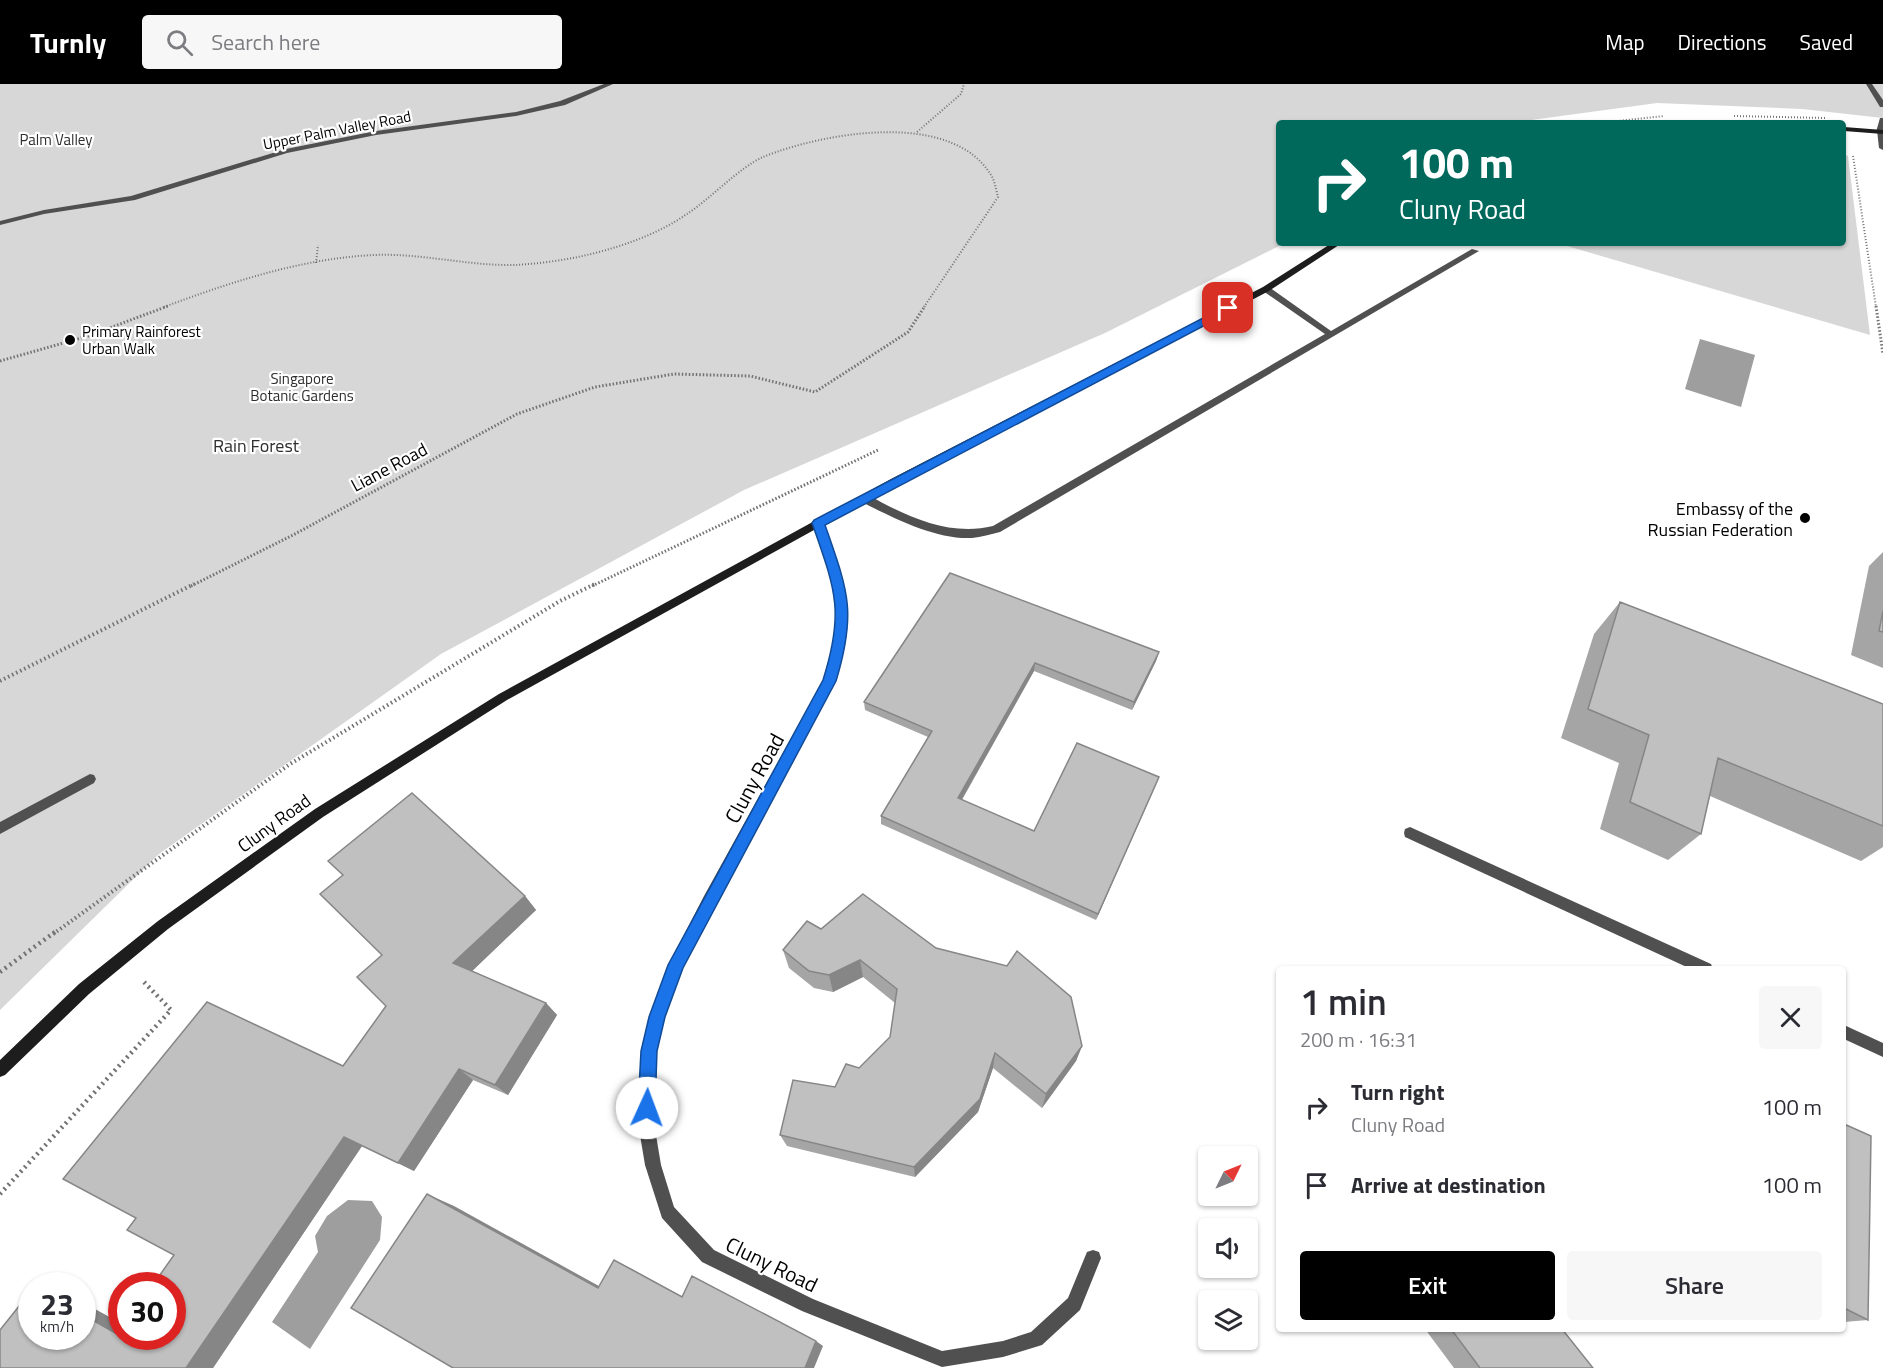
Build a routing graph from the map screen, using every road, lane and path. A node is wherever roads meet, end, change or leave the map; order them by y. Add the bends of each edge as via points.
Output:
1 (610, 84) edge
2 (964, 84) edge
3 (1869, 84) edge
4 (1883, 105) edge
5 (1883, 120) edge
6 (1846, 129) edge
7 (916, 132) junction
8 (1881, 132) edge
9 (1883, 148) edge
10 (1853, 156) dead end
11 (0, 223) edge
12 (318, 245) dead end
13 (1333, 246) edge
14 (1475, 251) dead end
15 (316, 263) junction
16 (1266, 289) junction
17 (1330, 334) junction
18 (1883, 354) edge
19 (0, 361) edge
20 (878, 450) dead end
21 (864, 498) junction
22 (818, 523) junction
23 (0, 681) edge
24 (90, 779) dead end
25 (0, 828) edge
26 (1410, 833) dead end
27 (122, 958) junction
28 (1699, 966) edge
29 (0, 972) edge
30 (1846, 1033) edge
31 (1883, 1050) edge
32 (0, 1070) edge
33 (0, 1194) edge
34 (1094, 1258) dead end

1 - 11 street, Upper Palm Valley Road via 562,104 297,149 132,198
2 - 7 path via 961,94
3 - 4 street
5 - 8 street
6 - 8 street
7 - 15 path via 810,143 761,158 686,215 637,240 578,257 513,265 374,255
7 - 23 path, Liane Road via 949,142 975,157 992,176 998,197 908,332 815,392 750,376 674,374 594,387 517,414 293,535
8 - 9 street
10 - 18 path
12 - 15 path
13 - 16 street, Cluny Road
14 - 17 street
15 - 19 path via 216,289 88,336
16 - 17 street
16 - 21 street, Cluny Road
17 - 21 street via 996,530 969,534 941,529 900,516
20 - 29 path via 560,601 290,764
21 - 22 street, Cluny Road
22 - 27 street, Cluny Road via 503,697 319,813 163,924
22 - 34 street, Cluny Road via 838,581 843,610 841,645 830,681 676,965 649,1051 647,1129 653,1165 668,1212 708,1256 808,1305 942,1359 1036,1339 1074,1304
24 - 25 street
26 - 28 street
27 - 32 street, Cluny Road
27 - 33 path via 171,1010
30 - 31 street

